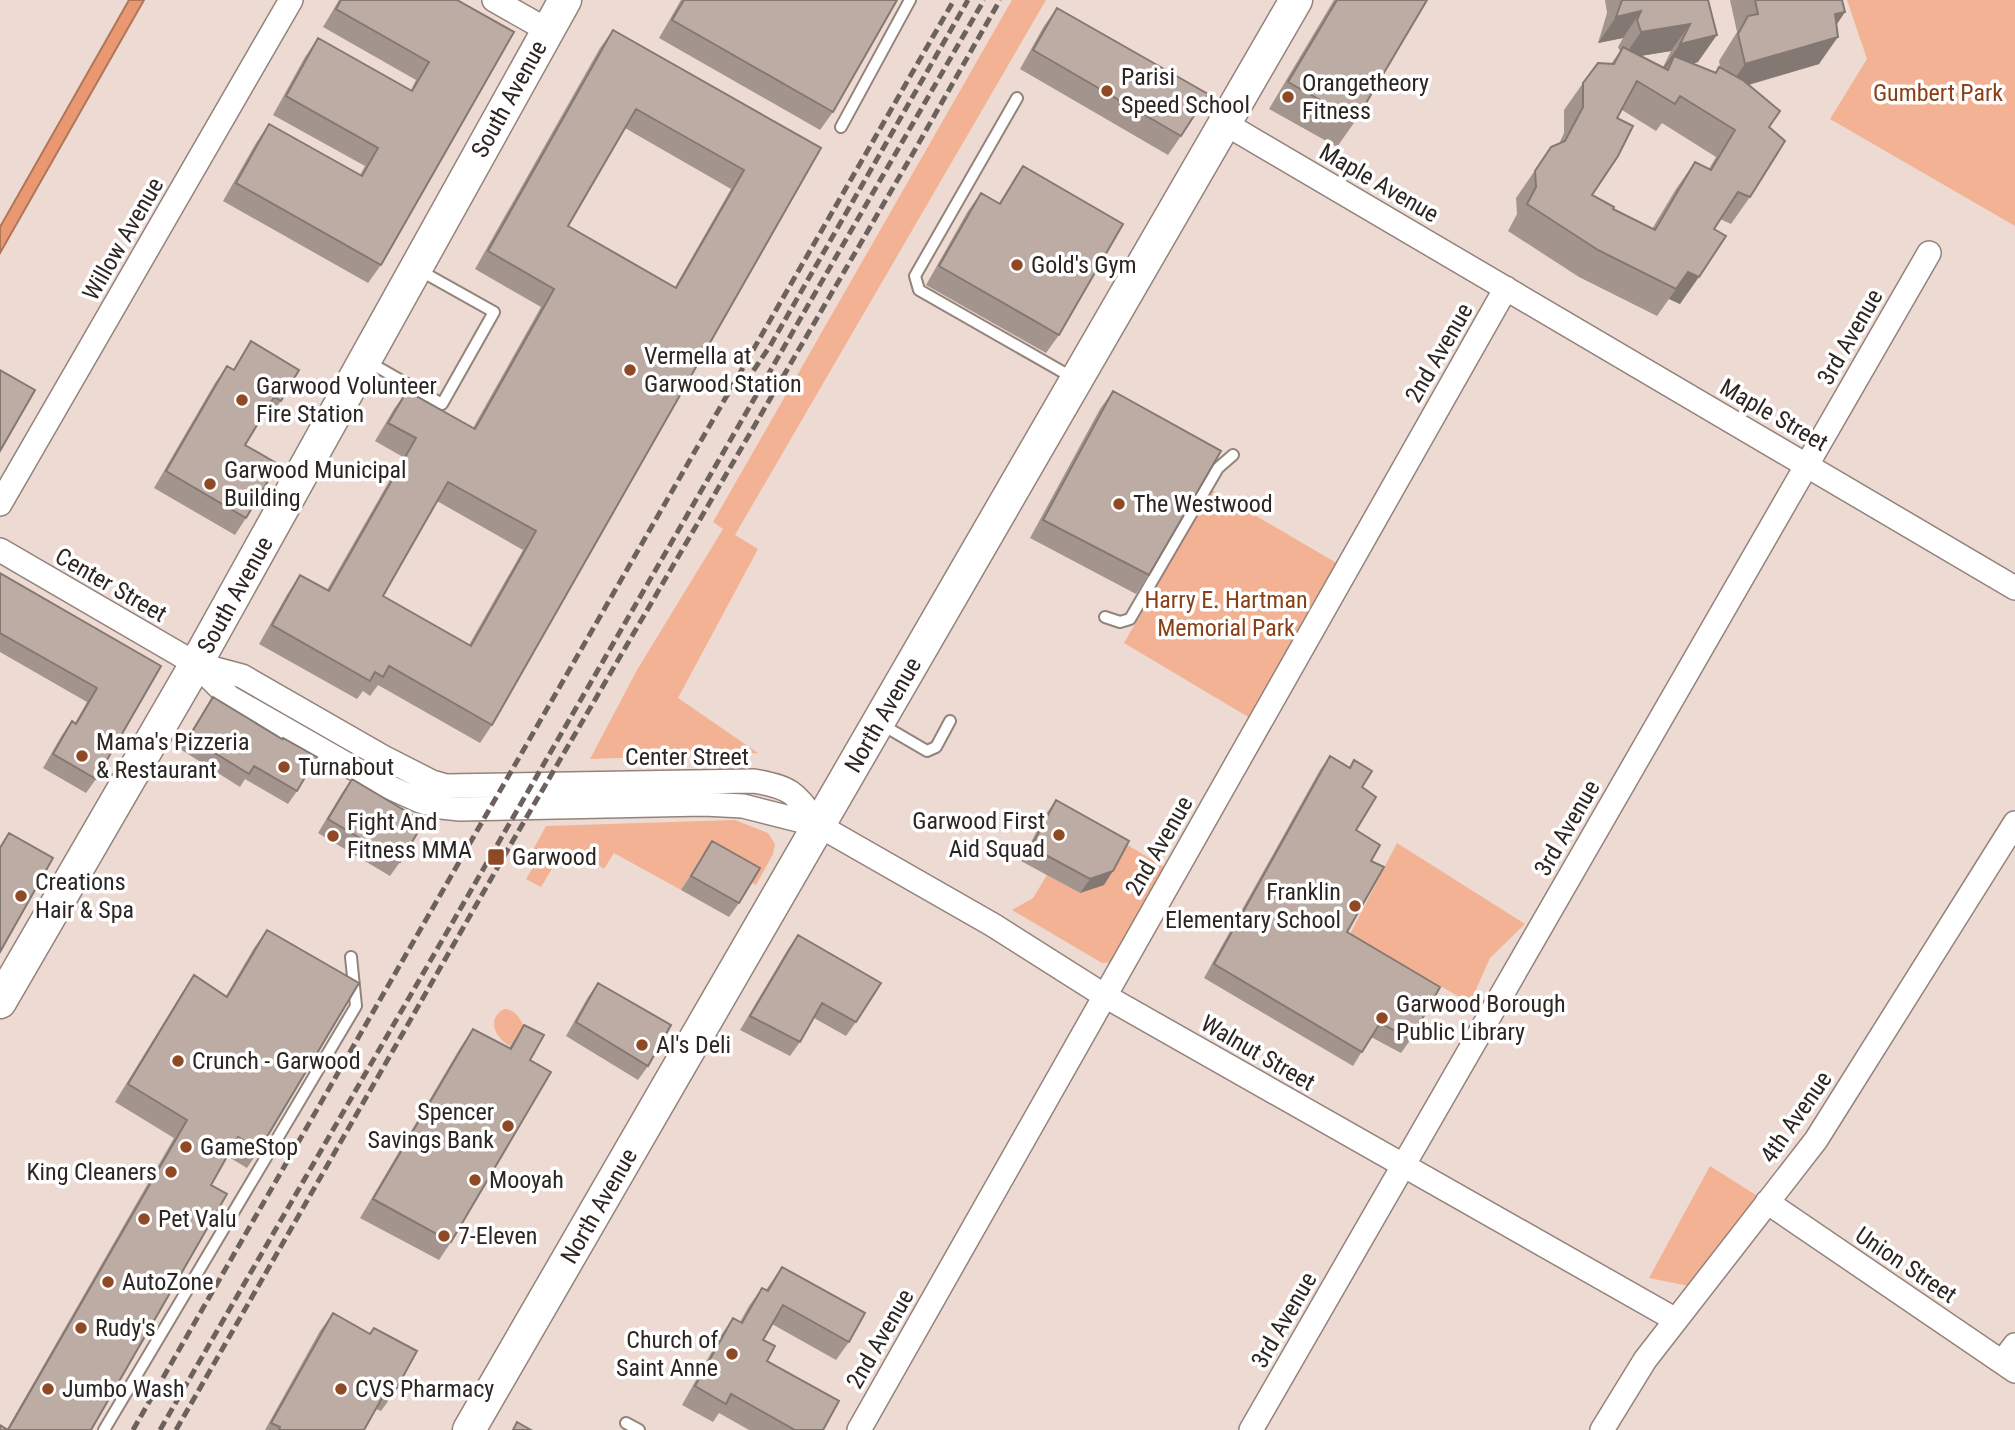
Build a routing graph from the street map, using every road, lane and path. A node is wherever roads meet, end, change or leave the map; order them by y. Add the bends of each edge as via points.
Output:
1 (291, 0) edge
2 (494, 0) edge
3 (565, 0) edge
4 (910, 0) edge
5 (1296, 0) edge
6 (547, 30) junction
7 (1017, 99) dead end
8 (1226, 124) junction
9 (841, 127) dead end
10 (1929, 253) dead end
11 (416, 268) junction
12 (1506, 288) junction
13 (364, 360) junction
14 (1078, 381) junction
15 (1233, 455) dead end
16 (1807, 465) junction
17 (0, 504) edge
18 (0, 550) edge
19 (2015, 588) edge
20 (1105, 617) dead end
21 (196, 664) junction
22 (950, 721) dead end
23 (879, 722) junction
24 (2015, 823) edge
25 (817, 825) junction
26 (351, 957) dead end
27 (1105, 996) junction
28 (0, 1002) edge
29 (1404, 1166) junction
30 (1768, 1202) junction
31 (1676, 1320) junction
32 (2010, 1359) edge
33 (626, 1423) dead end
34 (104, 1430) edge
35 (469, 1430) edge
36 (639, 1430) edge
37 (859, 1430) edge
38 (1251, 1430) edge
39 (1602, 1430) edge

1 - 17 street, Willow Avenue
2 - 6 street
3 - 6 main road, South Avenue
4 - 9 lane
5 - 8 main road, North Avenue
6 - 11 main road, South Avenue
7 - 14 lane via 915,276 919,290
8 - 12 street, Maple Avenue
8 - 14 main road, North Avenue
10 - 16 street, 3rd Avenue
11 - 13 main road, South Avenue
11 - 13 lane via 494,312 442,404
12 - 16 street, Maple Street
12 - 27 street, 2nd Avenue
13 - 21 main road, South Avenue
14 - 23 main road, North Avenue
15 - 20 lane via 1218,468 1130,619 1120,622
16 - 19 street, Maple Street
16 - 29 street, 3rd Avenue
18 - 21 street, Center Street
21 - 25 street, Center Street via 243,676 383,757 446,786 754,781 796,793
21 - 28 main road, South Avenue
22 - 23 lane via 936,747 927,751
23 - 25 main road, North Avenue
24 - 30 street, 4th Avenue via 1816,1140
25 - 27 street, Walnut Street via 993,925
25 - 35 main road, North Avenue
26 - 34 lane via 356,1006
27 - 29 street, Walnut Street
27 - 37 street, 2nd Avenue
29 - 31 street, Walnut Street
29 - 38 street, 3rd Avenue
30 - 31 street, 4th Avenue
30 - 32 street, Union Street
31 - 39 street, 4th Avenue
33 - 36 lane

